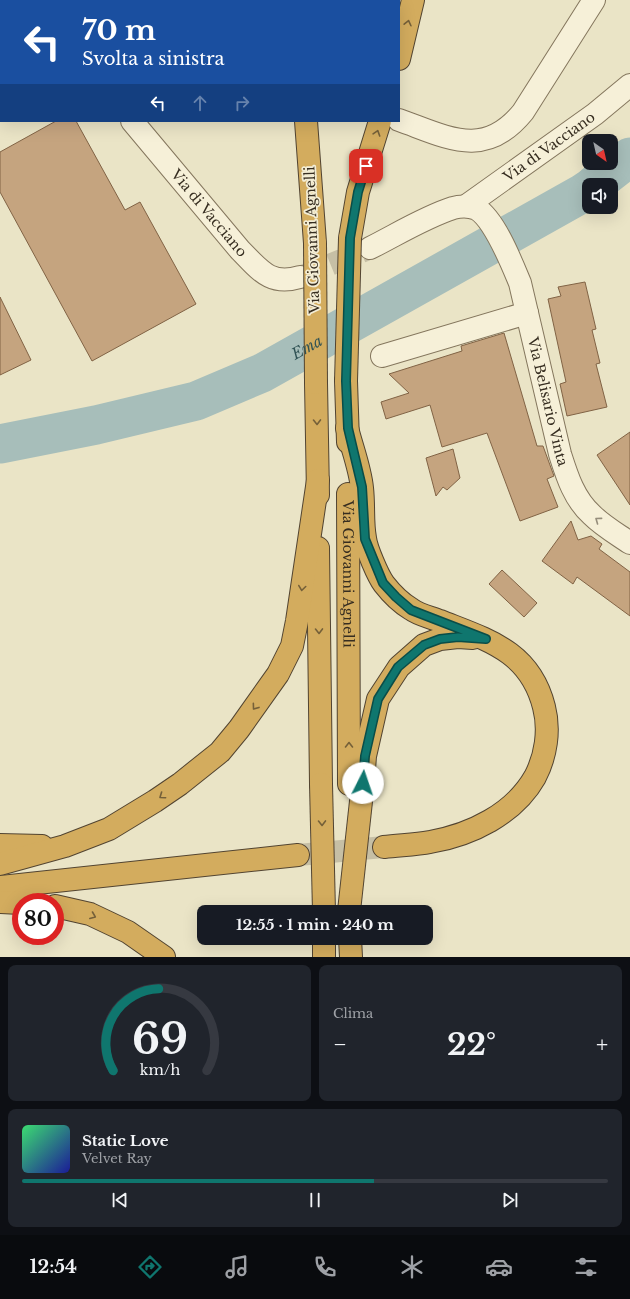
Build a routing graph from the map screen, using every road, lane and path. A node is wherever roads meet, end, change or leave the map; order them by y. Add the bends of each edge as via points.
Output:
1 (414, 0) edge
2 (594, 0) edge
3 (400, 56) edge
4 (630, 86) edge
5 (400, 120) edge
6 (133, 122) edge
7 (306, 122) edge
8 (380, 122) edge
9 (466, 206) junction
10 (370, 248) tunnel mouth
11 (300, 277) tunnel mouth
12 (527, 313) junction
13 (382, 356) dead end
14 (348, 428) junction
15 (318, 480) junction
16 (630, 543) edge
17 (486, 639) junction
18 (356, 783) junction
19 (0, 845) edge
20 (65, 846) junction
21 (384, 847) tunnel mouth
22 (298, 855) tunnel mouth
23 (0, 864) edge
24 (0, 887) edge
25 (0, 902) edge
26 (12, 903) edge
27 (324, 905) edge
28 (349, 905) edge
29 (64, 908) edge
30 (324, 945) edge
31 (350, 945) edge
32 (164, 957) edge
33 (324, 957) edge
34 (350, 957) edge

3 -> 1 highway
2 - 5 street via 523,112 512,126 501,133 492,138 470,142
4 - 9 street, Via di Vacciano
6 - 11 street, Via di Vacciano via 240,250 260,270 284,281
7 -> 15 highway, Via Giovanni Agnelli, bridge via 315,243
14 -> 8 highway, Via Giovanni Agnelli, bridge via 346,381 350,238 358,192
9 - 10 street, Via di Vacciano via 430,218
9 - 12 street, Via Belisario Vinta via 476,209 495,230 520,283
12 - 13 street
16 -> 12 street, Via Belisario Vinta via 593,516 580,502 571,485 560,454
14 - 17 highway via 362,487 365,539 383,583 411,610
18 -> 14 highway, Via Giovanni Agnelli
15 -> 20 highway via 294,639 278,674 220,752 180,784 109,829
15 -> 27 highway, Via Giovanni Agnelli, bridge
17 - 18 highway via 440,639 424,645 398,667 378,699
17 - 21 highway via 503,648 526,668 541,696 547,727 543,758 537,773 530,786 498,816 465,833 429,842
18 - 28 highway, bridge
19 - 20 highway
20 - 23 highway
22 - 24 highway
25 - 26 highway
29 -> 32 highway via 90,914 128,932
30 - 33 highway
31 - 34 highway

